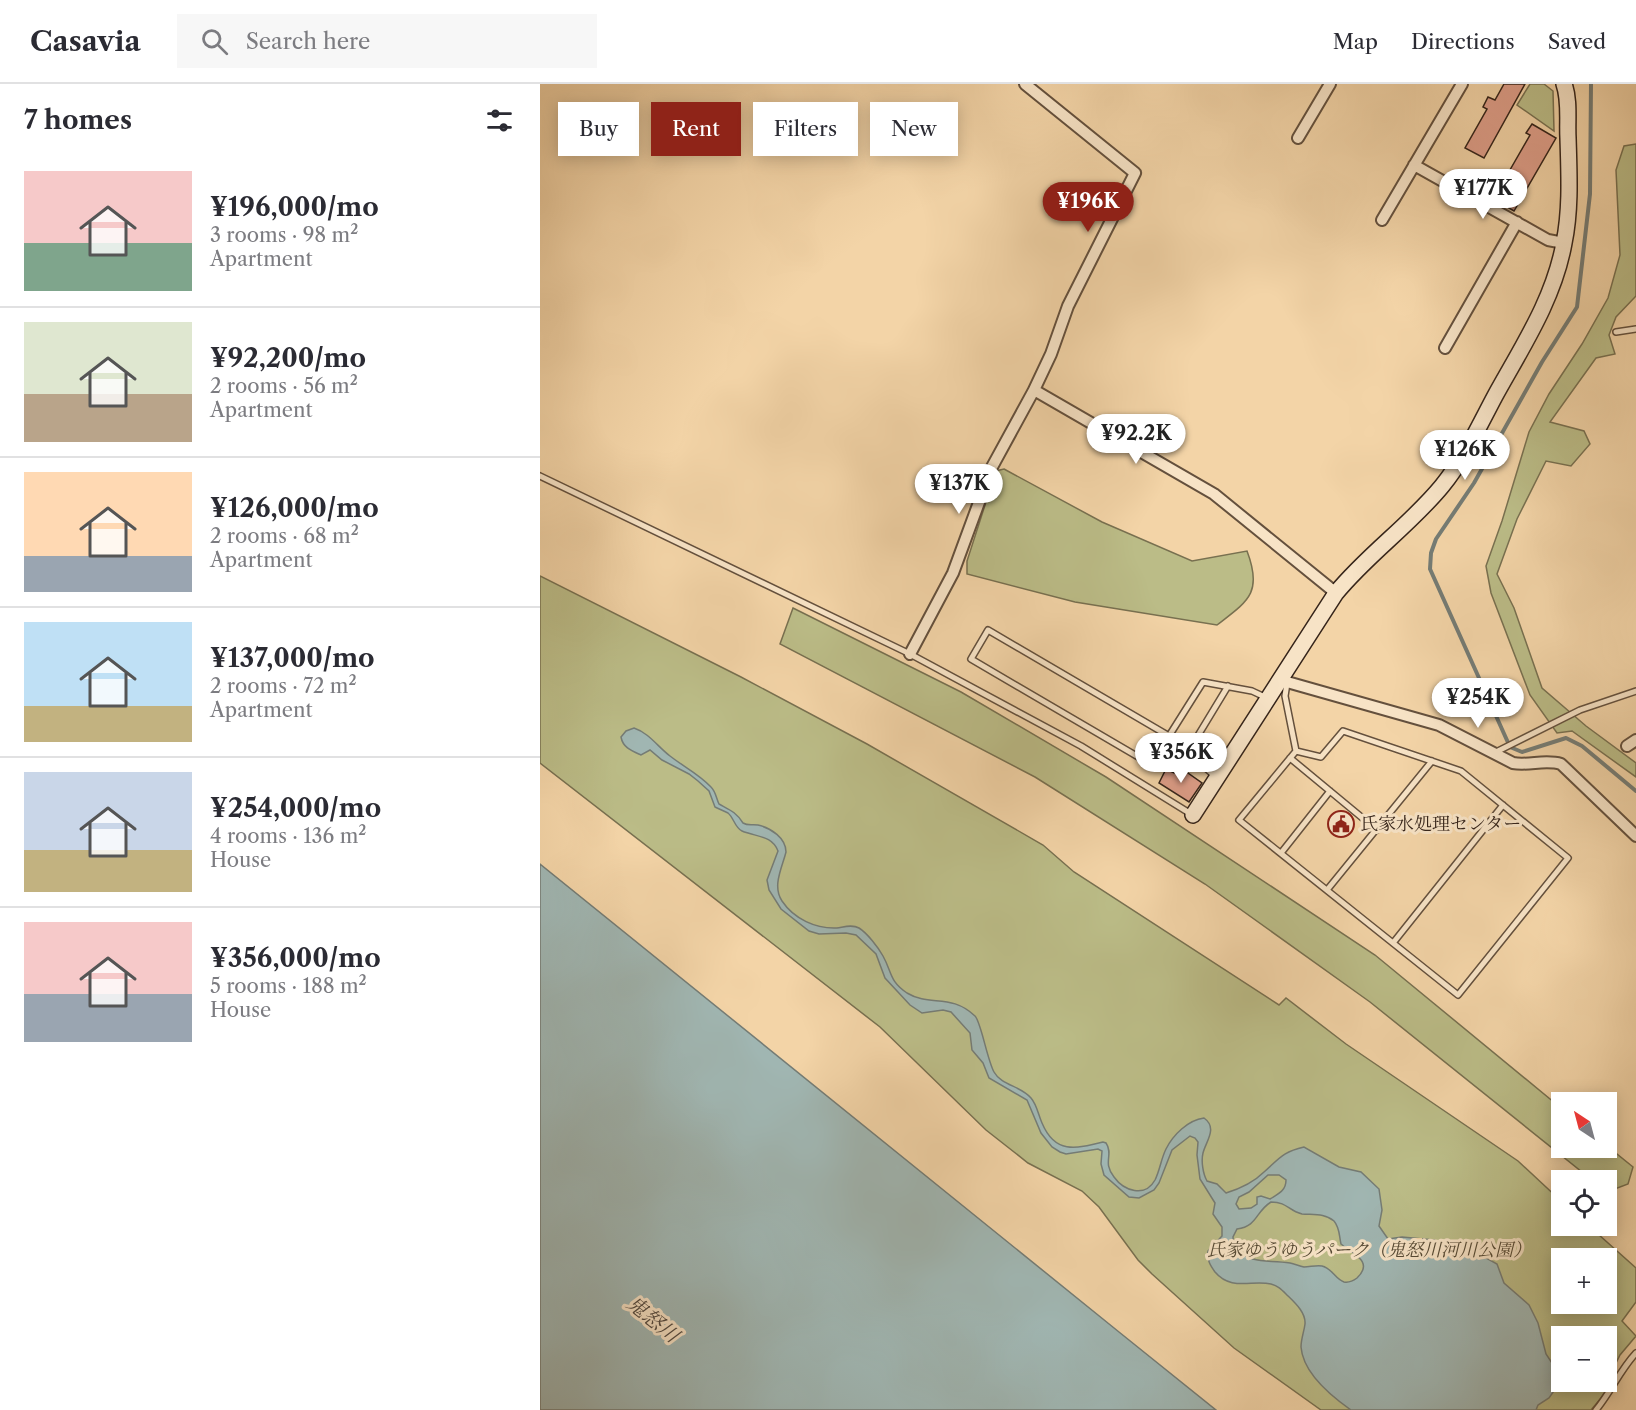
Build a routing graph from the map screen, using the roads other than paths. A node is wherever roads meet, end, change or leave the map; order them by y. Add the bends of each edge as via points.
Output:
1 (1025, 84) edge
2 (1330, 84) edge
3 (1462, 84) edge
4 (1564, 84) edge
5 (1298, 138) dead end
6 (1414, 165) junction
7 (1382, 220) dead end
8 (1518, 222) junction
9 (1564, 243) junction
10 (1636, 329) edge
11 (1616, 332) dead end
12 (1445, 348) dead end
13 (1034, 390) junction
14 (540, 476) edge
15 (1336, 593) junction
16 (910, 654) junction
17 (1283, 681) junction
18 (1228, 686) junction
19 (1636, 691) edge
20 (1268, 699) junction
21 (1169, 736) junction
22 (1498, 750) junction
23 (1296, 751) junction
24 (1188, 752) junction
25 (1290, 758) junction
26 (1432, 761) junction
27 (1216, 778) junction
28 (1330, 791) junction
29 (1503, 805) junction
30 (1193, 815) joint
31 (1377, 830) junction
32 (1636, 836) edge
33 (1281, 853) junction
34 (1327, 890) junction
35 (1393, 943) junction
36 (1636, 1353) edge
37 (1596, 1410) edge

1 - 13 street via 1135,173 1068,306
2 - 5 street
3 - 6 street
4 - 9 street via 1569,210
6 - 7 street
6 - 8 street
8 - 9 street via 1548,240
8 - 12 street
9 - 15 street via 1547,300 1444,484
10 - 11 lane
13 - 15 street via 1214,494
13 - 16 street via 992,467 953,573
14 - 16 lane
15 - 17 street
16 - 30 lane via 1081,746
17 - 20 street
17 - 22 street via 1439,725
17 - 23 lane
18 - 20 lane
18 - 21 lane via 1203,682
18 - 24 lane
19 - 22 lane via 1580,710
20 - 27 street
21 - 21 lane via 1152,765 971,659 988,630
21 - 24 lane
22 - 32 street via 1520,765 1552,761 1561,764
23 - 25 lane
23 - 26 lane via 1321,757 1343,731
24 - 27 lane
25 - 28 lane
25 - 33 lane via 1239,820
26 - 29 lane via 1461,771
26 - 31 lane
27 - 30 street
28 - 31 lane
28 - 33 lane
29 - 35 lane
29 - 35 lane via 1568,858 1458,995
31 - 34 lane
33 - 34 lane
34 - 35 lane
36 - 37 lane

